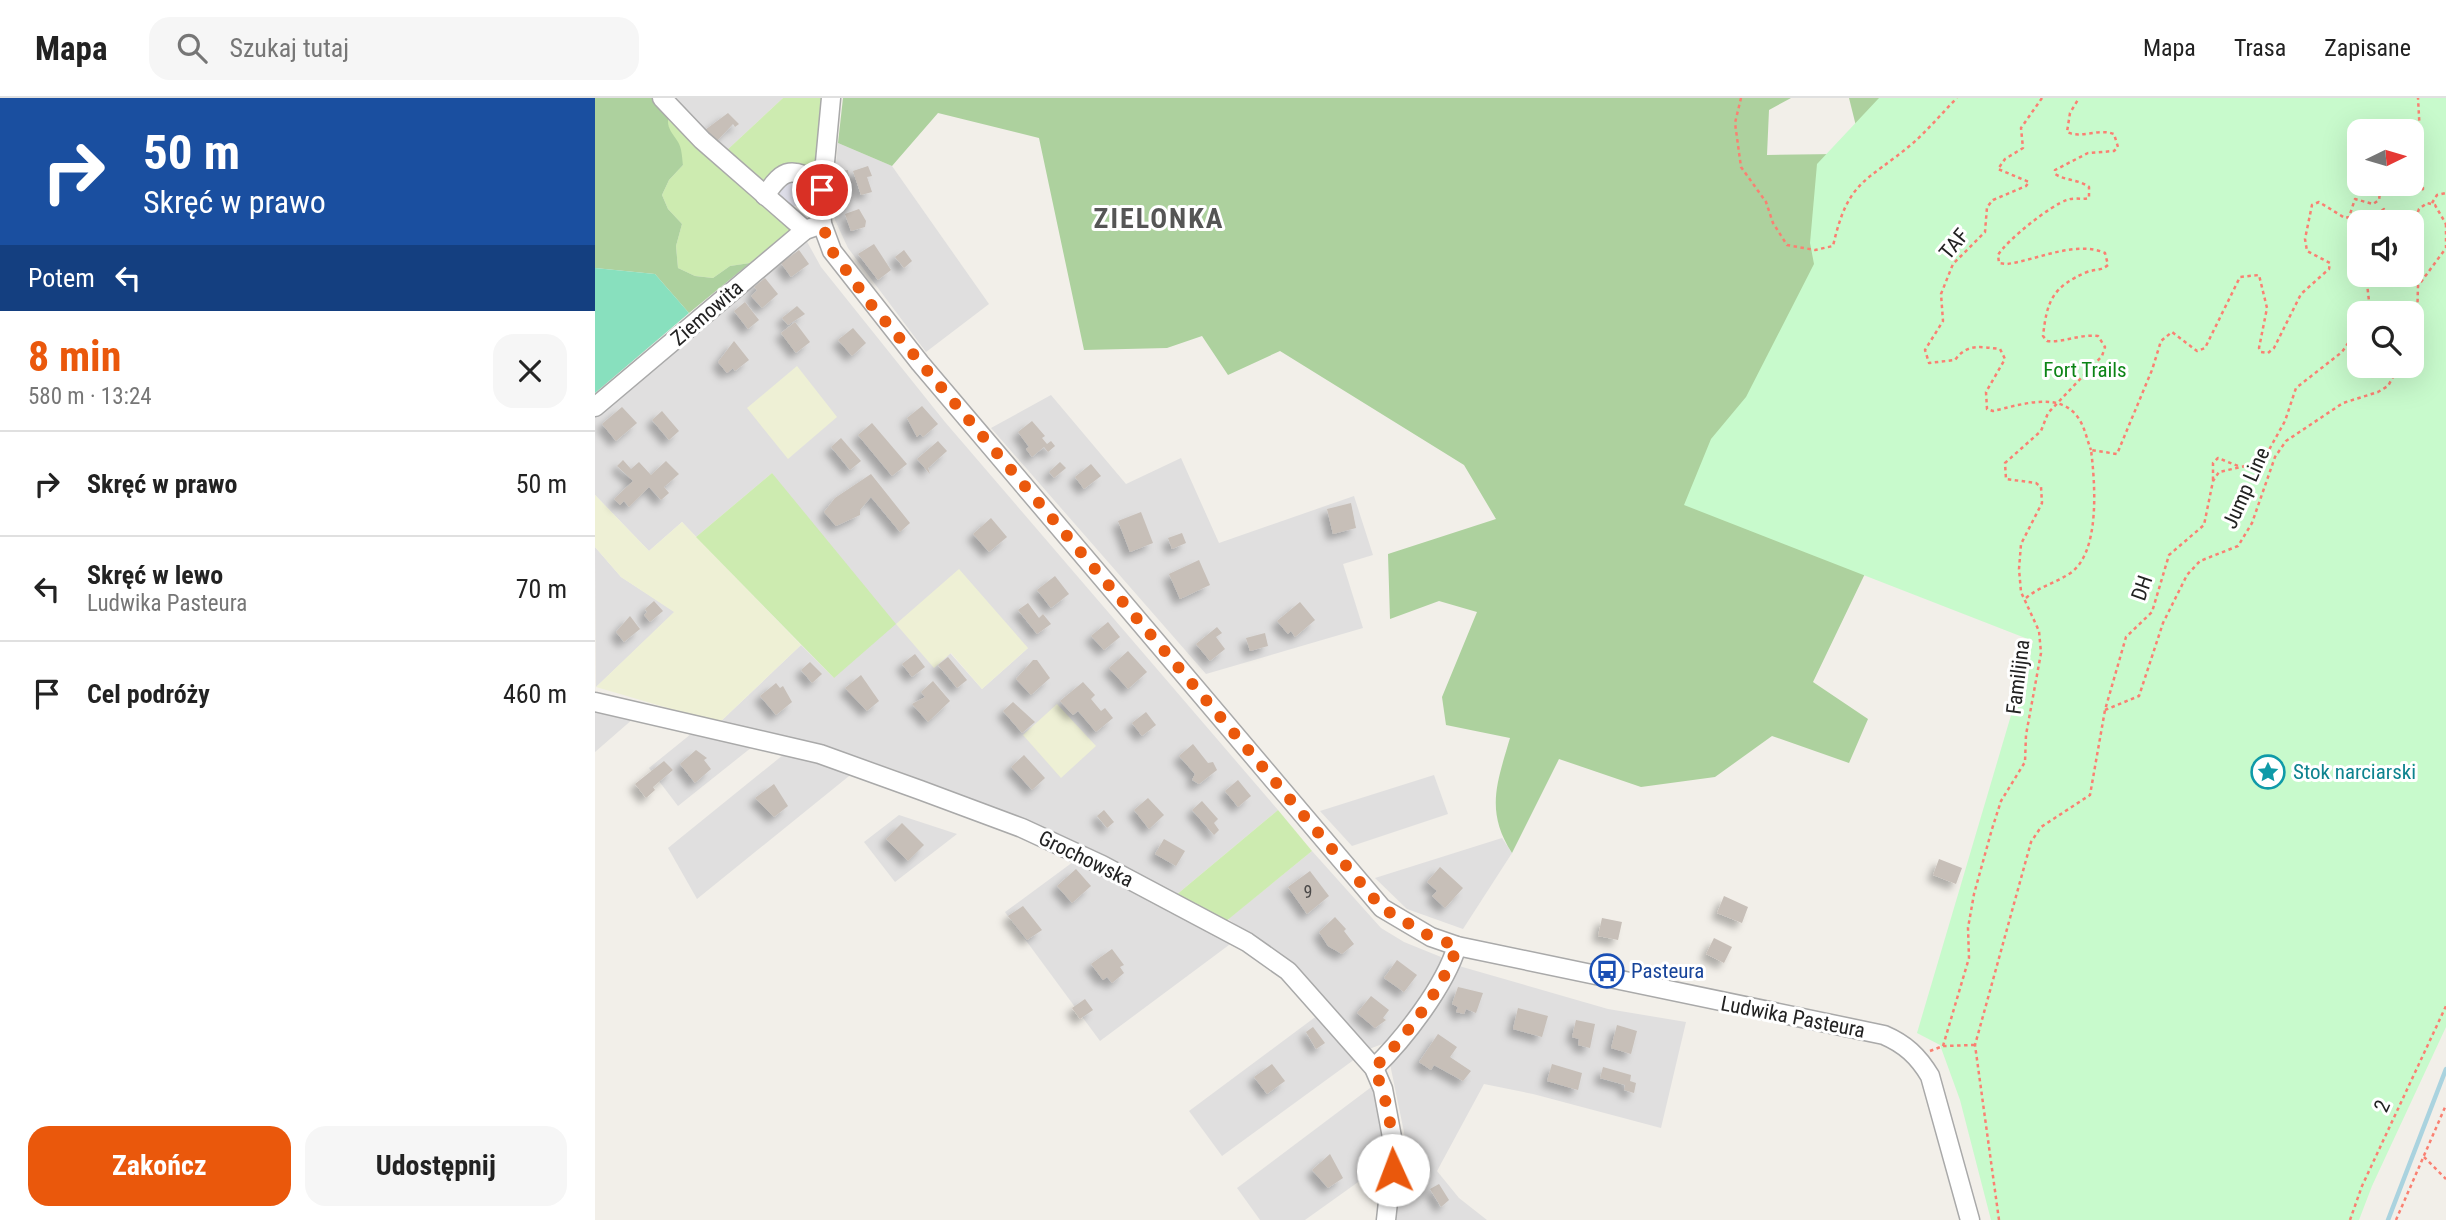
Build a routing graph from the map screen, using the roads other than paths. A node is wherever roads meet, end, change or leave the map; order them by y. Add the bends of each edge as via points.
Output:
1 (662, 98) edge
2 (831, 98) edge
3 (823, 184) junction
4 (765, 196) junction
5 (822, 224) junction
6 (805, 230) junction
7 (595, 407) edge
8 (595, 702) edge
9 (1457, 946) junction
10 (1374, 1068) junction
11 (1386, 1220) edge
12 (1970, 1220) edge

1 - 4 street
2 - 3 street, Ludwika Pasteura
3 - 4 street via 786,172
3 - 5 street, Ludwika Pasteura
4 - 6 street
5 - 6 street, Ziemowita
5 - 9 street, Ludwika Pasteura via 832,251 869,302 1382,908 1431,937
6 - 7 street, Ziemowita
8 - 10 street, Grochowska via 820,754 1022,828 1102,865 1247,942 1288,971
9 - 10 street via 1452,964 1393,1049
9 - 12 street, Ludwika Pasteura via 1884,1035 1917,1057 1930,1076
10 - 11 street, Grochowska via 1383,1089 1394,1148

